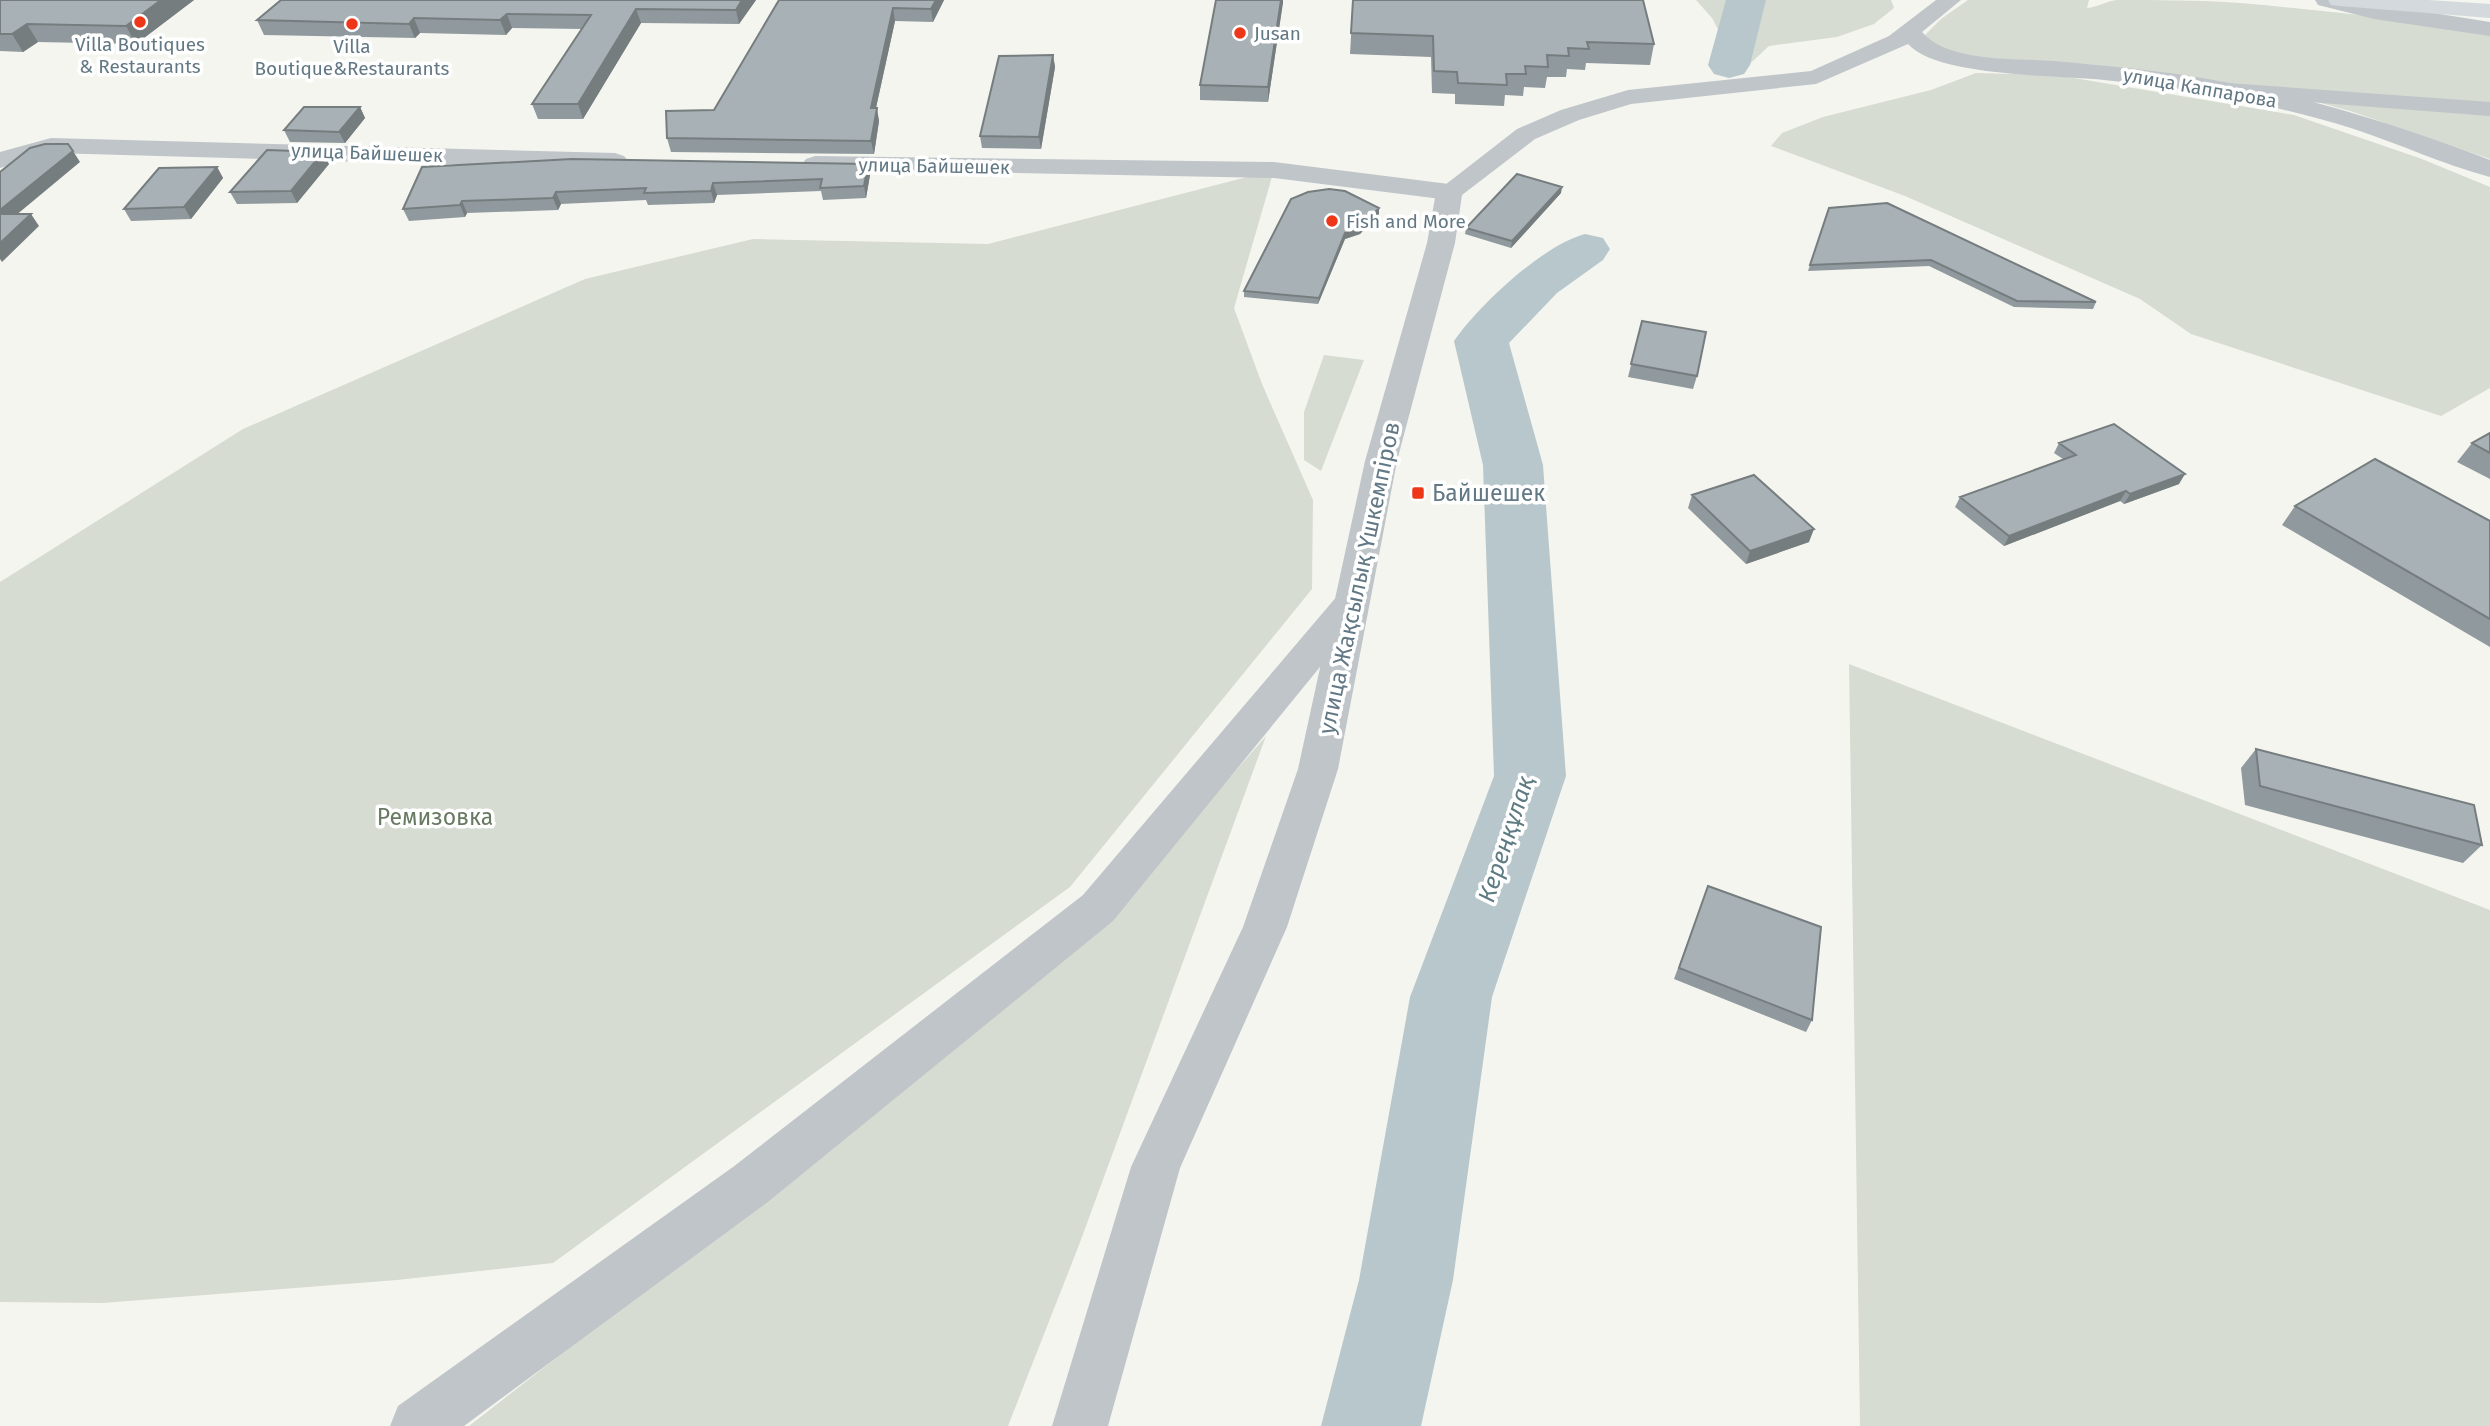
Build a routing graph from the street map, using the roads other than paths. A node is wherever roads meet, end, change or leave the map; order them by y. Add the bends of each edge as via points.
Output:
1 (1926, 0) edge
2 (1950, 0) edge
3 (2326, 0) edge
4 (2339, 0) edge
5 (2490, 11) edge
6 (2490, 29) edge
7 (1902, 37) junction
8 (1992, 63) junction
9 (1816, 77) junction
10 (2228, 90) junction
11 (2490, 108) edge
12 (0, 160) edge
13 (634, 162) edge
14 (796, 164) edge
15 (2490, 169) edge
16 (1449, 192) junction
17 (1351, 604) junction
18 (418, 1426) edge
19 (1080, 1426) edge

1 - 7 street
2 - 7 street
3 - 6 street
4 - 5 main road
7 - 8 street, улица Каппарова via 1931,51
7 - 9 street
8 - 9 street via 1945,62
8 - 10 street, улица Каппарова via 2117,73
9 - 16 street via 1628,97 1570,115 1526,134
10 - 11 street
10 - 15 street, улица Каппарова via 2330,114
12 - 13 street, улица Байшешек via 64,145
14 - 16 street, улица Байшешек via 1274,170
16 - 17 street, улица Жақсылық Үшкемпіров via 1441,243 1381,461
17 - 18 street via 1098,908 751,1184
17 - 19 street, улица Жақсылық Үшкемпіров via 1310,795 1265,927 1156,1167

